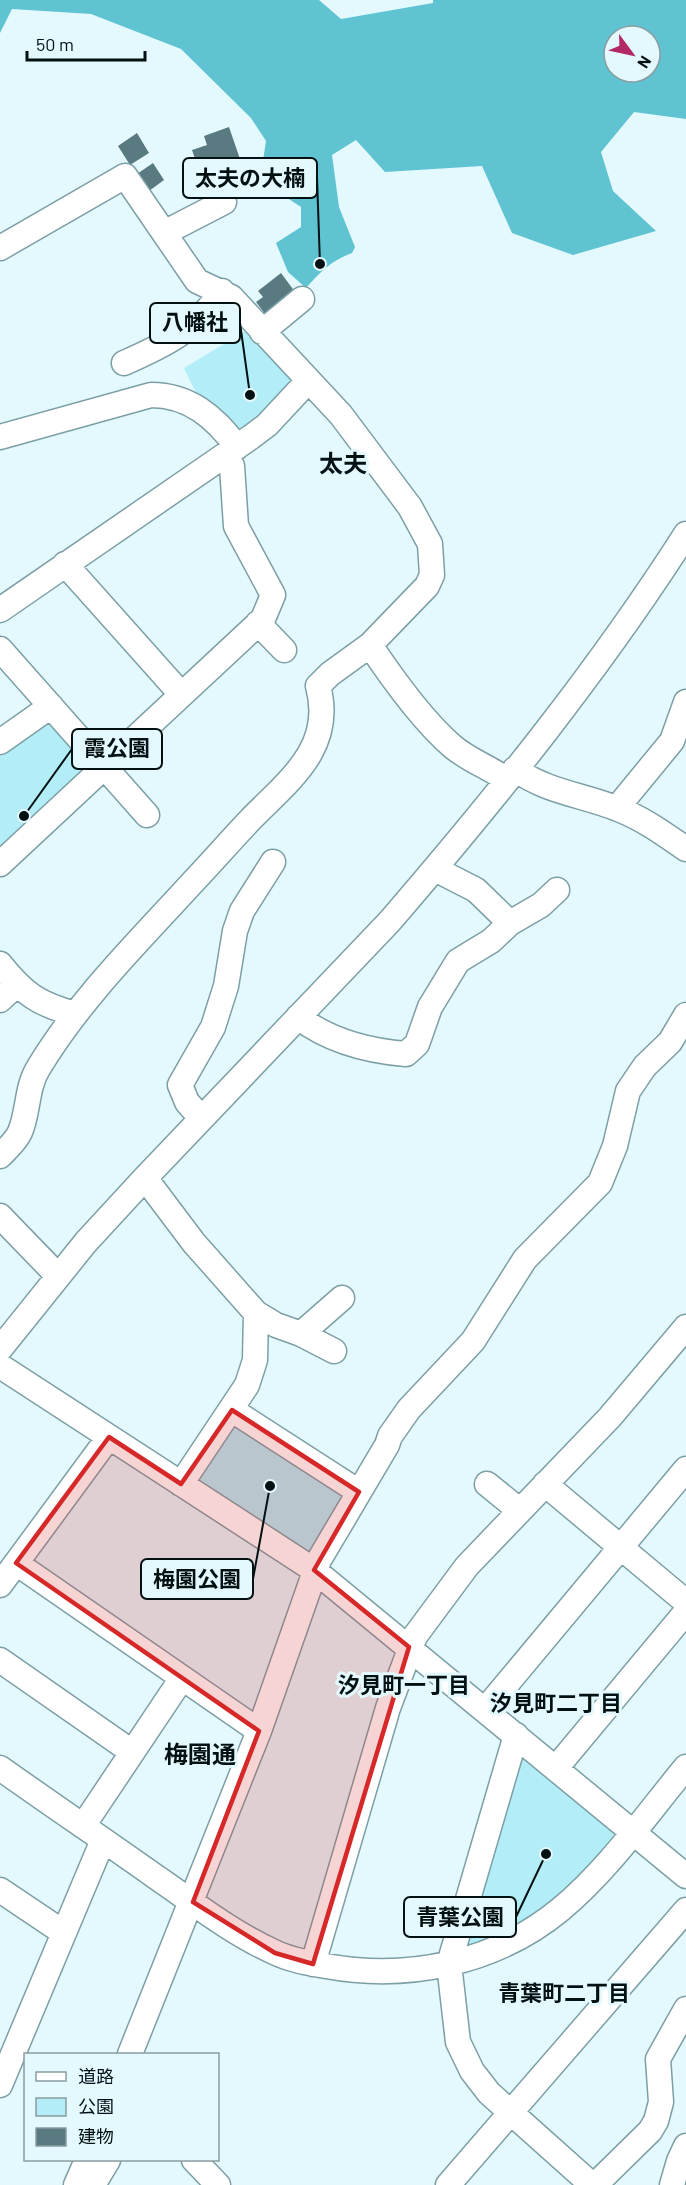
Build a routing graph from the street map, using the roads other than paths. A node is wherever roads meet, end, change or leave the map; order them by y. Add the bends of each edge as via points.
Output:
1 (224, 202) dead end
2 (164, 233) junction
3 (0, 248) edge
4 (222, 291) junction
5 (302, 299) dead end
6 (262, 332) junction
7 (124, 363) dead end
8 (307, 382) junction
9 (0, 437) edge
10 (231, 451) junction
11 (686, 534) edge
12 (65, 564) junction
13 (0, 610) edge
14 (258, 623) junction
15 (370, 645) junction
16 (0, 649) edge
17 (284, 650) dead end
18 (181, 694) junction
19 (686, 702) edge
20 (51, 706) junction
21 (0, 742) edge
22 (679, 743) edge
23 (104, 765) junction
24 (511, 774) junction
25 (616, 808) junction
26 (147, 815) dead end
27 (686, 849) edge
28 (273, 862) dead end
29 (0, 864) edge
30 (435, 869) junction
31 (557, 890) dead end
32 (510, 923) junction
33 (0, 964) edge
34 (8, 992) edge
35 (75, 1014) junction
36 (686, 1016) edge
37 (298, 1017) junction
38 (678, 1043) edge
39 (201, 1118) junction
40 (0, 1156) edge
41 (145, 1178) junction
42 (0, 1216) edge
43 (58, 1276) junction
44 (342, 1298) dead end
45 (256, 1313) junction
46 (686, 1327) edge
47 (301, 1334) junction
48 (0, 1349) edge
49 (334, 1351) dead end
50 (0, 1366) edge
51 (231, 1410) junction
52 (109, 1437) junction
53 (686, 1469) edge
54 (181, 1484) junction
55 (487, 1484) dead end
56 (545, 1484) junction
57 (359, 1492) junction
58 (519, 1510) junction
59 (620, 1547) junction
60 (16, 1563) junction
61 (314, 1570) junction
62 (0, 1585) edge
63 (686, 1602) edge
64 (686, 1612) edge
65 (409, 1647) junction
66 (0, 1660) edge
67 (182, 1678) junction
68 (485, 1710) junction
69 (259, 1731) junction
70 (516, 1735) junction
71 (132, 1752) junction
72 (686, 1767) edge
73 (0, 1768) edge
74 (556, 1768) junction
75 (83, 1826) junction
76 (632, 1832) junction
77 (104, 1840) junction
78 (686, 1876) edge
79 (2, 1895) edge
80 (193, 1902) junction
81 (686, 1910) edge
82 (64, 1934) junction
83 (313, 1964) junction
84 (449, 1964) junction
85 (686, 2009) edge
86 (131, 2053) edge
87 (8, 2077) edge
88 (513, 2112) junction
89 (686, 2146) edge
90 (87, 2161) edge
91 (107, 2161) edge
92 (195, 2161) edge
93 (76, 2185) edge
94 (93, 2185) edge
95 (218, 2185) edge
96 (448, 2185) edge
97 (593, 2185) edge
98 (672, 2185) edge

1 - 2 street
2 - 3 street via 125,176
2 - 4 street via 197,281
4 - 6 street
4 - 7 street via 186,332
5 - 6 street
6 - 8 street
8 - 10 street via 267,424
8 - 15 street via 340,415 382,470 419,520 430,544 432,574 427,586
9 - 10 street via 161,395 185,400 200,409 227,432
10 - 12 street
10 - 14 street via 236,526 273,595
11 - 24 street via 639,607
12 - 13 street
12 - 18 street
14 - 17 street
14 - 18 street
15 - 24 street via 446,740 461,753
15 - 35 street via 318,687 322,709 316,741 305,763
16 - 20 street
18 - 23 street
19 - 22 street
20 - 21 street
20 - 23 street
22 - 25 street
23 - 26 street
23 - 29 street
24 - 25 street
24 - 30 street
25 - 27 street via 645,820
28 - 39 street via 242,911 213,1027 180,1085
30 - 32 street via 476,890
30 - 37 street
31 - 32 street via 541,905
32 - 37 street via 491,941 458,961 430,1007 417,1044 406,1054 386,1053 326,1034
33 - 34 street
34 - 35 street
35 - 40 street via 38,1069 29,1089 21,1132
36 - 38 street
37 - 39 street
38 - 57 street via 645,1066 628,1091 613,1155 600,1183 525,1259 473,1341 409,1409
39 - 41 street
41 - 43 street
41 - 45 street via 194,1243
42 - 43 street
43 - 48 street
44 - 47 street
45 - 47 street
45 - 51 street via 253,1371
46 - 56 street via 610,1417
47 - 49 street
50 - 52 street
51 - 54 street
51 - 57 street
52 - 54 street
52 - 60 street
53 - 59 street
54 - 61 street
55 - 58 street
56 - 58 street
56 - 59 street
57 - 61 street
58 - 65 street via 467,1566
59 - 63 street
59 - 68 street
60 - 62 street
60 - 67 street
61 - 65 street
61 - 69 street
64 - 74 street
65 - 68 street
65 - 83 street
66 - 71 street
67 - 69 street
67 - 71 street
68 - 70 street
69 - 80 street
70 - 74 street
70 - 84 street
71 - 75 street
72 - 76 street
73 - 75 street
74 - 76 street
75 - 77 street
76 - 78 street
76 - 84 street via 599,1873 559,1911 495,1950
77 - 80 street
77 - 82 street
79 - 82 street
80 - 83 street via 275,1953
80 - 86 street
81 - 88 street
82 - 87 street
83 - 84 street via 390,1972
84 - 88 street via 458,2042 480,2082
85 - 97 street via 658,2059 661,2102 656,2121 650,2132
88 - 96 street
88 - 97 street
89 - 98 street
90 - 93 street
91 - 94 street
92 - 95 street

